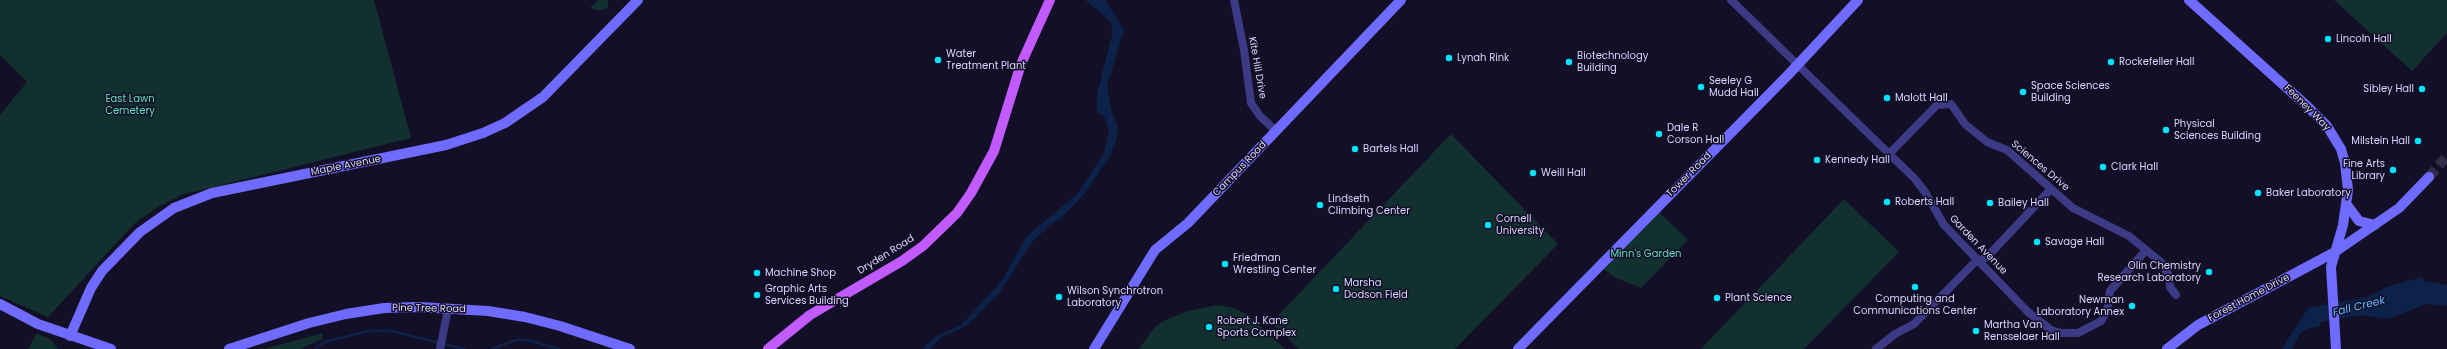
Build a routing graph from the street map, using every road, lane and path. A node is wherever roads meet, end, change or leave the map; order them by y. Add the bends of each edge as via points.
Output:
1 (638, 0) edge
2 (1050, 0) edge
3 (1234, 0) edge
4 (1401, 0) edge
5 (1731, 0) edge
6 (1858, 0) edge
7 (2189, 0) edge
8 (1797, 66) junction
9 (1276, 131) junction
10 (1888, 154) junction
11 (2429, 177) tunnel mouth
12 (2051, 189) junction
13 (2347, 204) junction
14 (2375, 225) junction
15 (2146, 250) junction
16 (2335, 252) junction
17 (1980, 261) junction
18 (2176, 295) dead end
19 (0, 304) edge
20 (448, 309) junction
21 (70, 336) junction
22 (111, 349) edge
23 (229, 349) edge
24 (440, 349) edge
25 (630, 349) edge
26 (768, 349) edge
27 (1094, 349) edge
28 (1518, 349) edge
29 (1876, 349) edge
30 (2167, 349) edge
31 (2336, 349) edge

1 - 21 street, Maple Avenue via 543,97 512,119 483,134 446,145 212,193 174,208 140,232 102,271 91,288
2 - 26 main road, Dryden Road via 1019,69 994,150 957,213 918,250 810,315
3 - 9 street, Kite Hill Drive via 1251,103
4 - 9 street, Campus Road
5 - 8 street, Garden Avenue
6 - 8 street, Tower Road
7 - 13 street, Feeney Way via 2327,126 2344,159
8 - 10 street, Garden Avenue
8 - 28 street, Tower Road
9 - 27 street, Campus Road via 1186,226 1153,252
10 - 12 street, Sciences Drive via 1935,106 1949,103 1960,120 1991,144 2007,150
10 - 17 street, Garden Avenue via 1925,192 1944,225
11 - 14 street, Forest Home Drive via 2407,202
12 - 15 street, Sciences Drive via 2079,212 2127,234
12 - 17 street via 1987,257
13 - 14 street via 2359,221
13 - 16 street, Feeney Way
14 - 16 street, Forest Home Drive
15 - 17 street, Garden Avenue via 2110,291 2107,311 2101,321 2085,330 2070,334 2051,330 2041,323
15 - 18 street, Sciences Drive via 2164,267 2169,276 2170,287
16 - 30 street, Forest Home Drive via 2198,325
16 - 31 street, Feeney Way via 2331,266
17 - 29 street via 1974,263 1914,324 1895,334
19 - 21 street via 38,324
20 - 23 street, Pine Tree Road via 384,308 346,314
20 - 24 street
20 - 25 street, Pine Tree Road via 524,316
21 - 22 street

